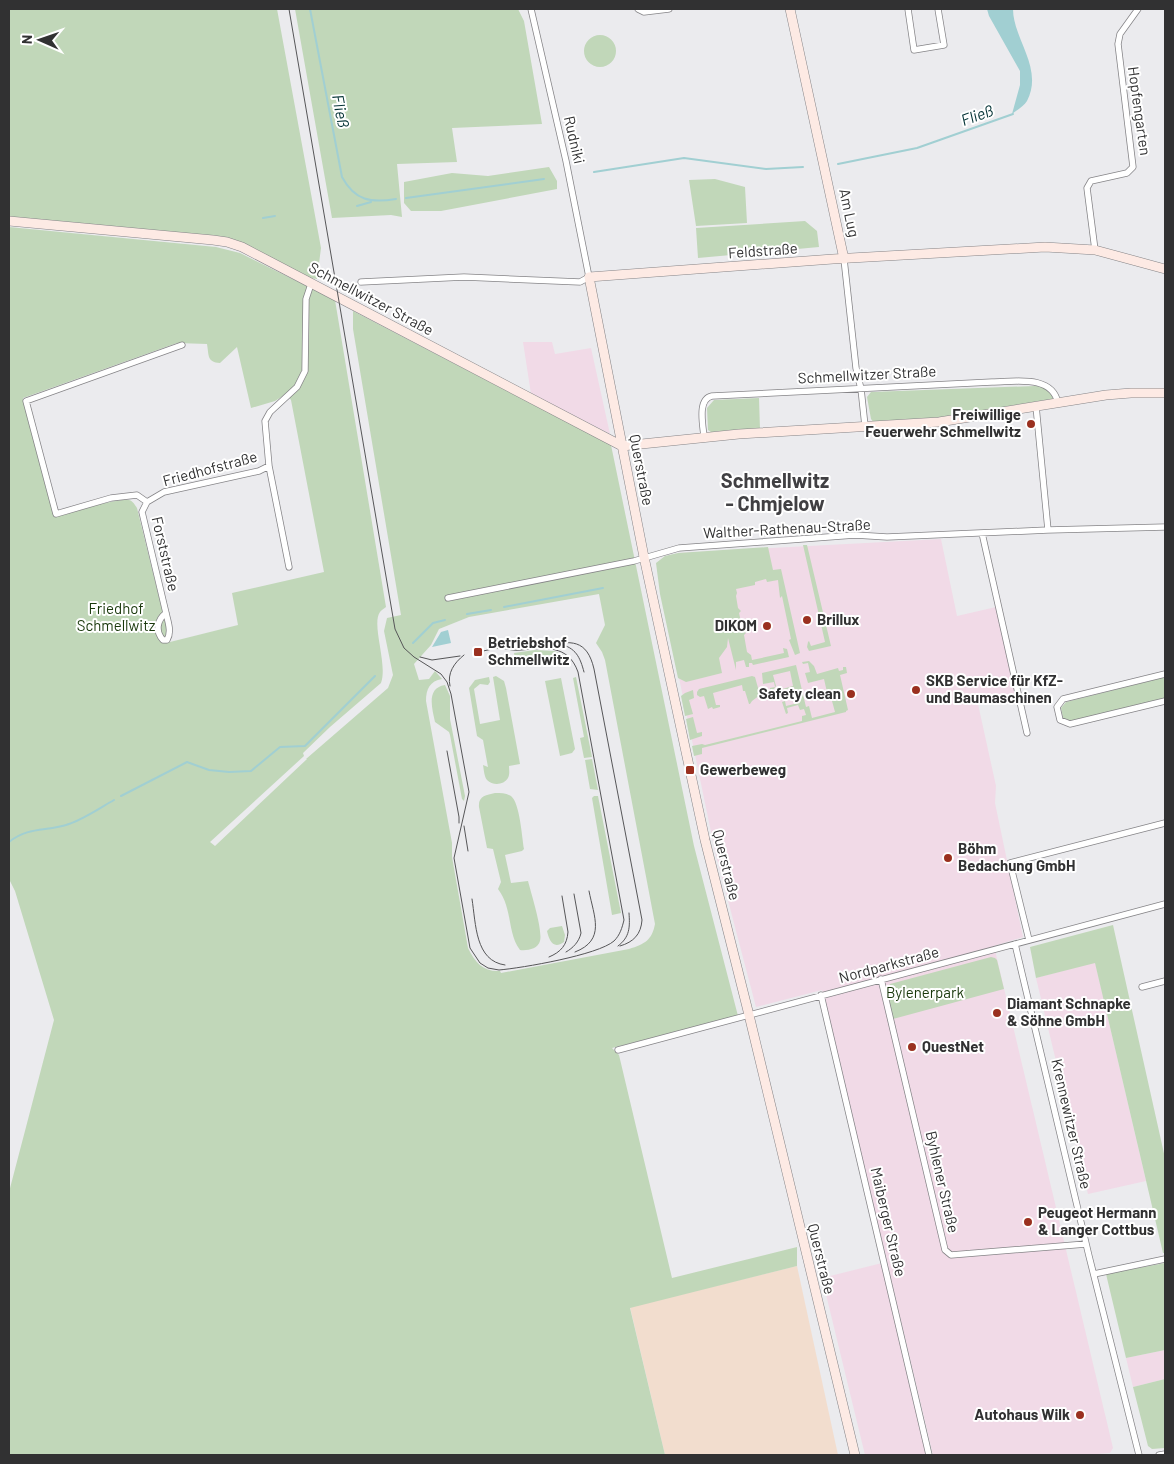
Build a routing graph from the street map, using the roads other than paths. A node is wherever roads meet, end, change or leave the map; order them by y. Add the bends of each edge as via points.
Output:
1 (531, 9) edge
2 (638, 9) edge
3 (669, 9) edge
4 (790, 9) edge
5 (908, 9) edge
6 (938, 9) edge
7 (1138, 9) edge
8 (9, 220) edge
9 (1096, 250) junction
10 (844, 259) junction
11 (1165, 269) edge
12 (589, 277) junction
13 (361, 282) dead end
14 (311, 284) junction
15 (182, 346) dead end
16 (861, 390) junction
17 (1165, 393) edge
18 (1058, 402) junction
19 (1036, 406) junction
20 (865, 426) junction
21 (704, 437) junction
22 (622, 446) junction
23 (269, 466) junction
24 (147, 502) junction
25 (1164, 527) edge
26 (1048, 530) junction
27 (982, 533) junction
28 (1165, 534) edge
29 (644, 557) junction
30 (289, 568) dead end
31 (448, 598) dead end
32 (166, 613) dead end
33 (1165, 674) edge
34 (1165, 701) edge
35 (1027, 733) dead end
36 (1165, 823) edge
37 (1165, 904) edge
38 (1029, 940) junction
39 (1015, 944) junction
40 (881, 980) junction
41 (1165, 981) edge
42 (1142, 987) dead end
43 (822, 995) junction
44 (749, 1015) junction
45 (618, 1050) dead end
46 (1086, 1244) junction
47 (1165, 1259) edge
48 (1094, 1274) junction
49 (1165, 1454) edge
50 (855, 1455) edge
51 (929, 1455) edge
52 (1139, 1455) edge
53 (1159, 1455) edge

1 - 12 street, Rudniki
2 - 3 street via 644,12
4 - 10 street, Am Lug
5 - 6 street via 914,50 944,45
7 - 9 street, Hopfengarten via 1120,34 1118,44 1133,166 1127,173 1089,184
8 - 14 street, Schmellwitzer Straße via 227,242
9 - 10 street, Feldstraße via 1022,247
9 - 11 street, Feldstraße
10 - 12 street, Feldstraße
10 - 16 street, Am Lug
12 - 13 street, Feldstraße via 580,282 464,277
12 - 22 street, Querstraße
14 - 22 street, Schmellwitzer Straße
14 - 23 street, Friedhofstraße via 306,299 303,376 297,387 270,412 265,421
15 - 24 street, Friedhofstraße via 26,401 56,514 111,498 137,495
16 - 18 street, Schmellwitzer Straße via 1038,382 1056,394
16 - 20 street, Am Lug
16 - 21 street, Schmellwitzer Straße via 708,397 702,407
17 - 18 street via 1106,395
18 - 19 street
19 - 20 street via 938,422
19 - 26 street
20 - 21 street
21 - 22 street
22 - 29 street, Querstraße
23 - 24 street, Friedhofstraße via 164,492
23 - 30 street
24 - 32 street, Forststraße via 142,512
25 - 26 street, Walther-Rathenau-Straße
25 - 28 street
26 - 27 street, Walther-Rathenau-Straße
27 - 29 street, Walther-Rathenau-Straße via 856,535 679,548
27 - 35 street
29 - 31 street, Walther-Rathenau-Straße
29 - 44 street, Querstraße via 705,840
33 - 34 street via 1063,699 1056,707 1060,720 1070,724
36 - 38 street via 1010,863
37 - 38 street, Nordparkstraße
38 - 39 street, Nordparkstraße
39 - 40 street, Nordparkstraße
39 - 46 street, Krennewitzer Straße
40 - 43 street, Nordparkstraße
40 - 46 street, Byhlener Straße via 945,1250 951,1255
41 - 42 street
43 - 44 street, Nordparkstraße
43 - 51 street, Maiberger Straße
44 - 45 street, Nordparkstraße
44 - 50 street, Querstraße
46 - 48 street, Krennewitzer Straße
47 - 48 street
48 - 52 street, Krennewitzer Straße
49 - 53 street

